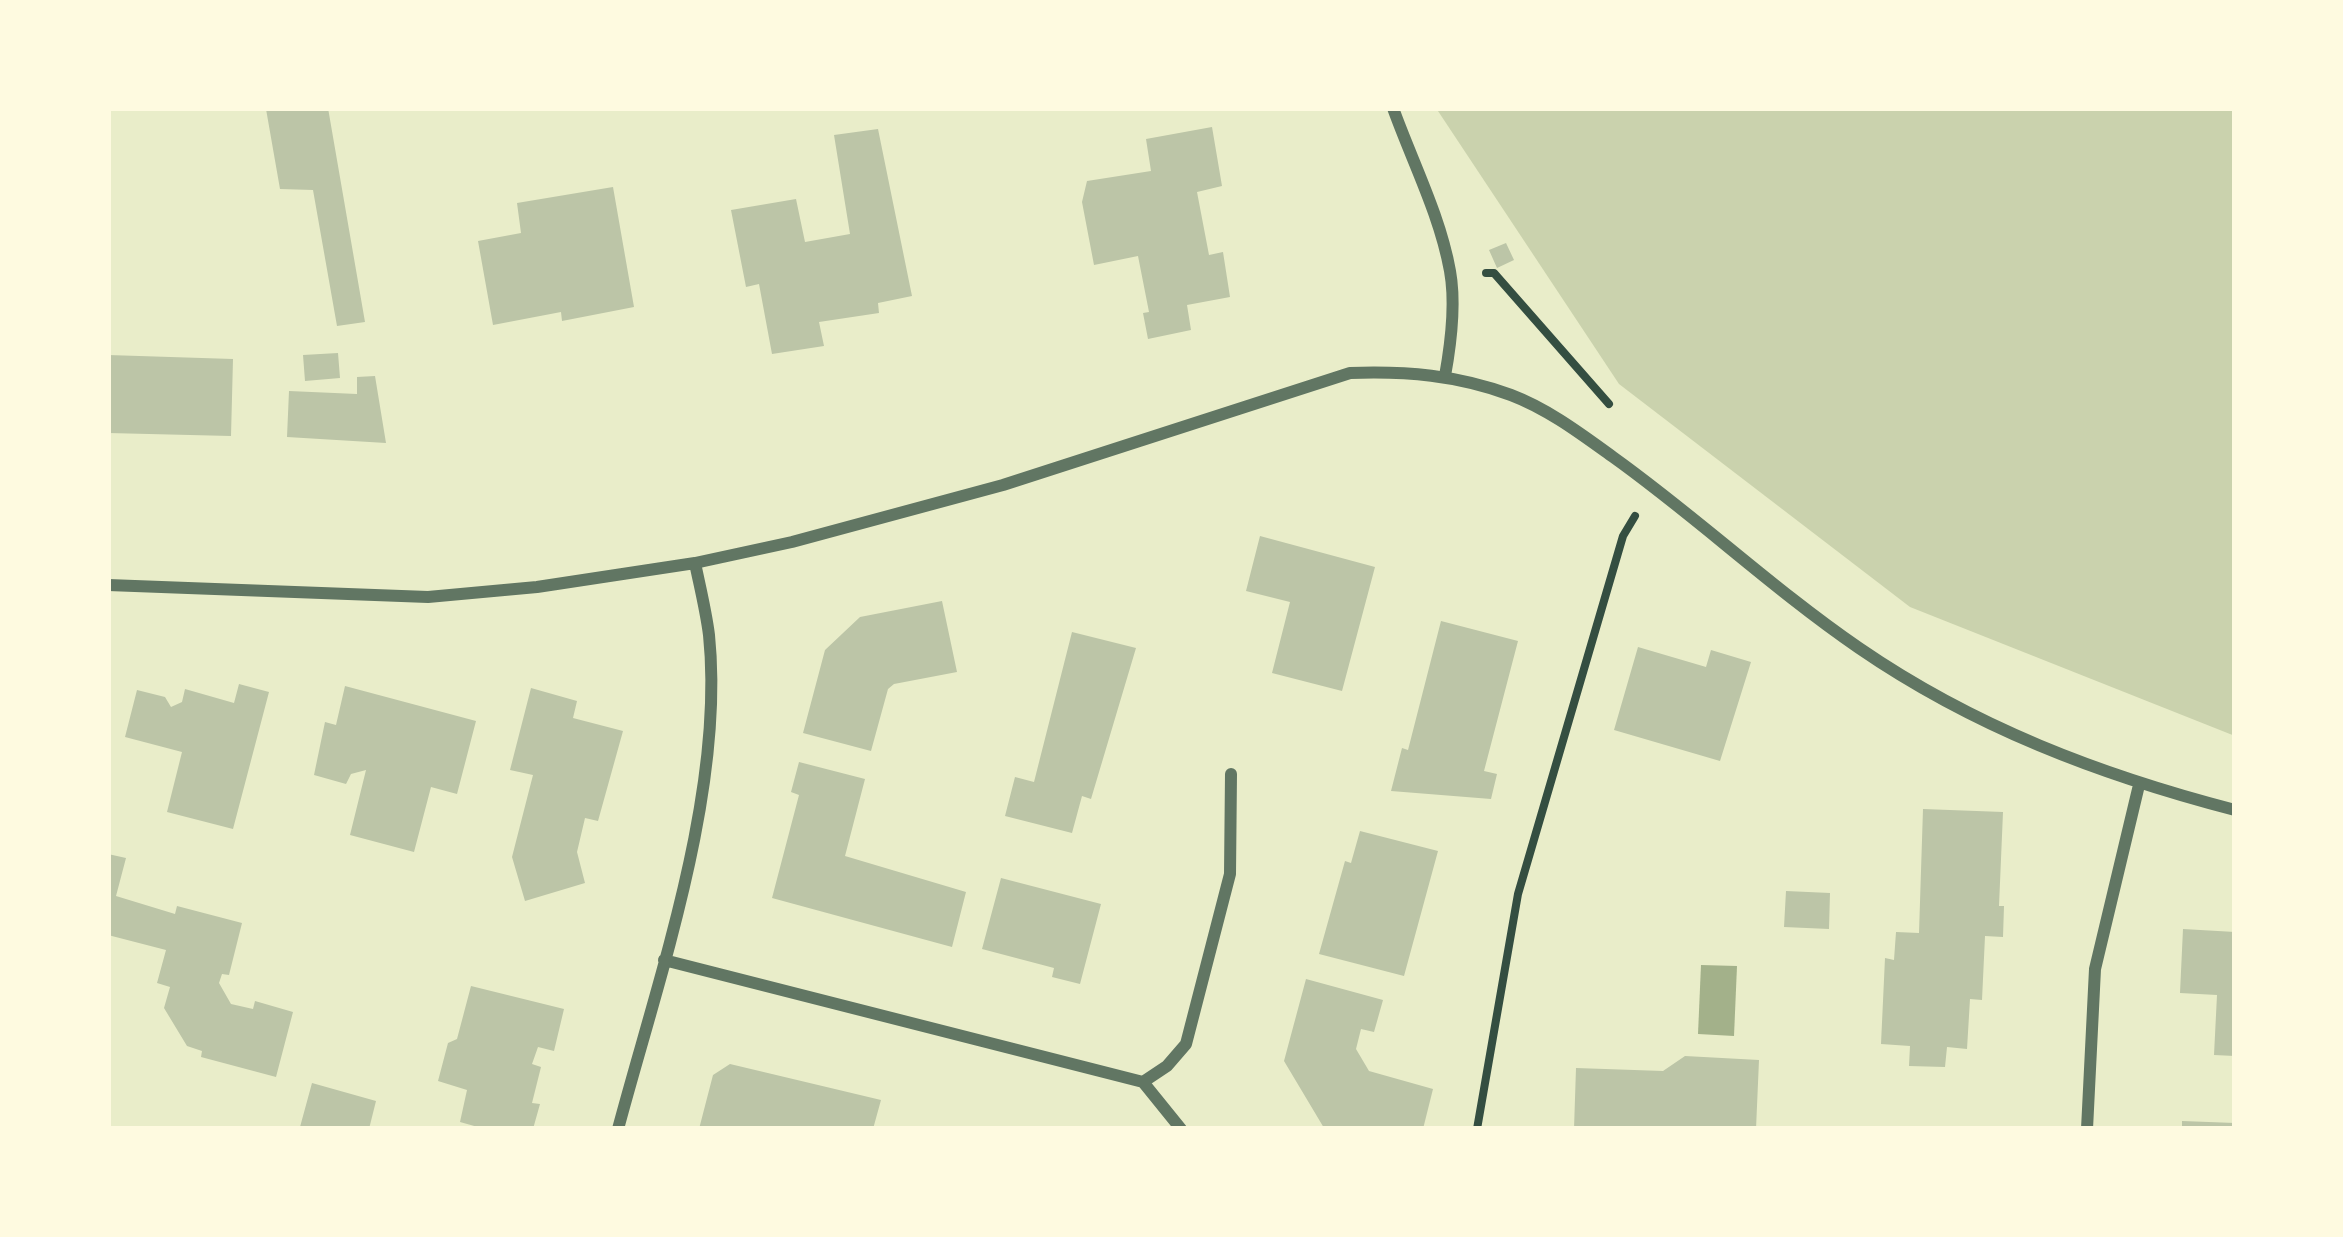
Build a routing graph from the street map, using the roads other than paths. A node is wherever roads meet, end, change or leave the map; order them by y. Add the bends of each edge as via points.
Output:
1 (1393, 108) edge
2 (1445, 376) junction
3 (695, 563) junction
4 (108, 585) edge
5 (1232, 774) dead end
6 (2139, 785) junction
7 (2235, 810) edge
8 (664, 960) junction
9 (1143, 1082) junction
10 (618, 1129) edge
11 (1181, 1129) edge
12 (2087, 1129) edge

1 - 2 street via 1451,276
2 - 3 street via 1350,374 1003,485
2 - 6 street via 1514,396 1566,424 1860,649 1962,713
3 - 4 street via 428,597
3 - 8 street via 709,635 711,711 705,786
5 - 9 street via 1230,874 1186,1044
6 - 7 street
6 - 12 street via 2095,969
8 - 9 street
8 - 10 street
9 - 11 street

